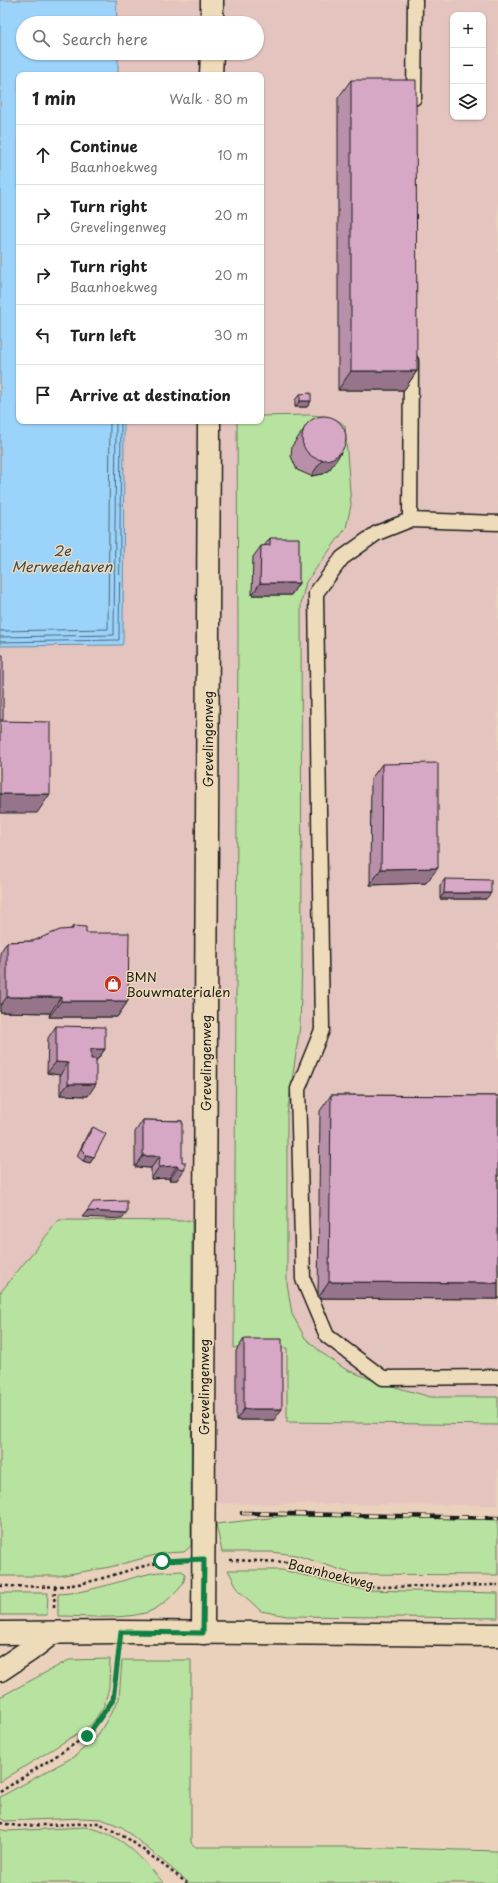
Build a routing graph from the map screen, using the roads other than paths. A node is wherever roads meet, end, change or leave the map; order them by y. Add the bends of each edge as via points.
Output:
1 (212, 0) edge
2 (415, 0) edge
3 (212, 16) edge
4 (212, 60) edge
5 (211, 72) edge
6 (414, 110) edge
7 (411, 347) edge
8 (210, 424) edge
9 (410, 520) junction
10 (498, 523) edge
11 (498, 1377) edge
12 (0, 1633) edge
13 (52, 1633) junction
14 (203, 1633) junction
15 (498, 1635) edge
16 (0, 1670) edge

1 - 3 street
2 - 6 lane
4 - 5 street
7 - 9 lane
8 - 14 street, Grevelingenweg
9 - 10 lane
9 - 11 lane via 378,533 342,558 316,593 322,1030 298,1089 303,1279 327,1336 383,1378
12 - 13 street
13 - 14 street
13 - 16 street
14 - 15 street

